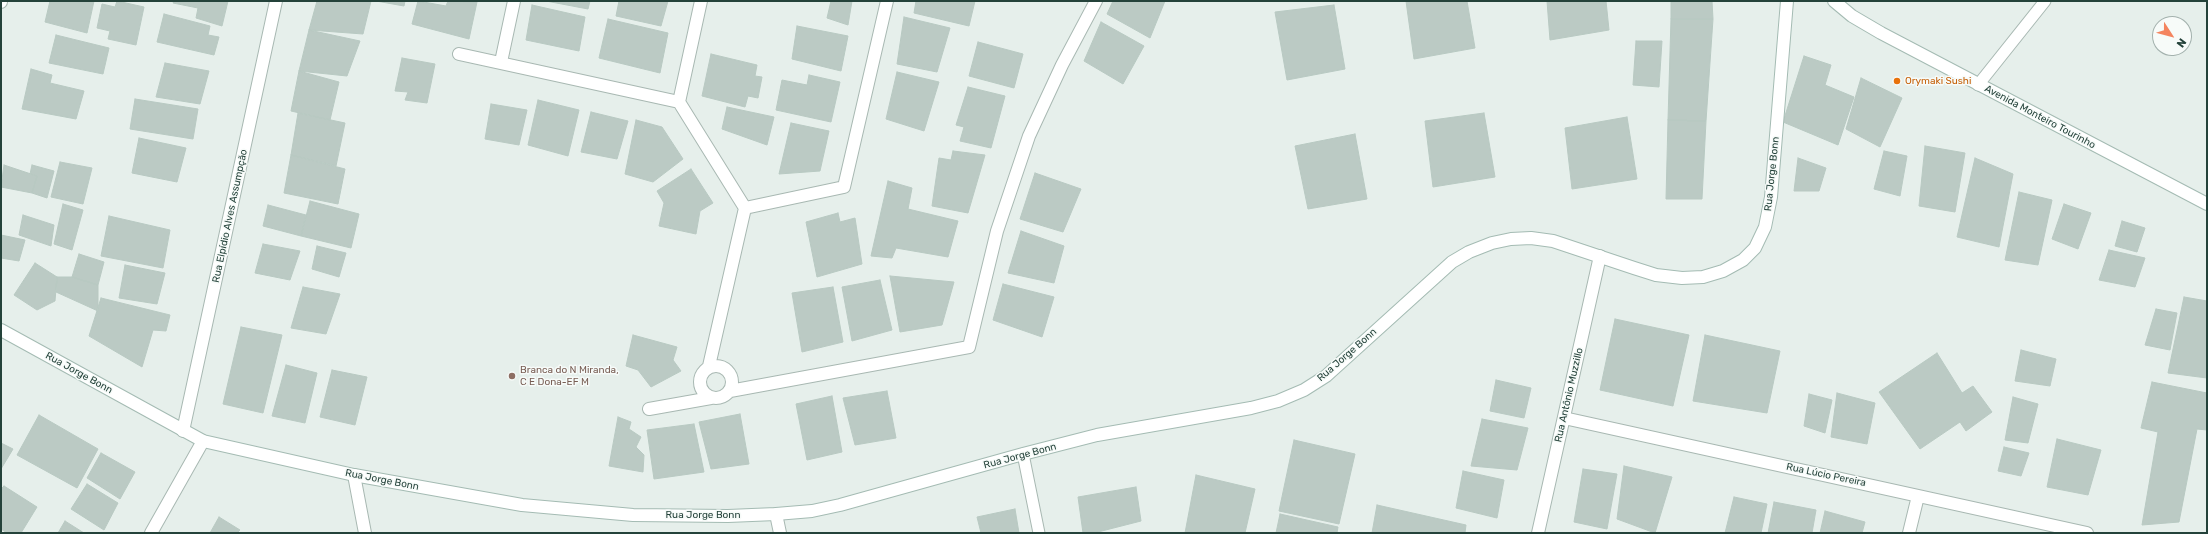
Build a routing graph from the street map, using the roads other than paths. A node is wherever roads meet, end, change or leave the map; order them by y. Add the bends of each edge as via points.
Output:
1 (276, 1) edge
2 (514, 1) edge
3 (701, 1) edge
4 (887, 1) edge
5 (1096, 1) edge
6 (1787, 1) edge
7 (1834, 1) edge
8 (2045, 1) edge
9 (459, 54) dead end
10 (501, 62) junction
11 (1978, 85) junction
12 (679, 102) junction
13 (2207, 204) edge
14 (745, 208) junction
15 (1600, 256) junction
16 (1, 330) edge
17 (709, 366) junction
18 (730, 391) junction
19 (711, 398) junction
20 (649, 409) dead end
21 (1564, 418) junction
22 (183, 431) junction
23 (203, 442) junction
24 (1023, 454) junction
25 (354, 475) junction
26 (1918, 496) junction
27 (776, 514) junction
28 (151, 533) edge
29 (365, 533) edge
30 (780, 533) edge
31 (1039, 533) edge
32 (1538, 533) edge
33 (1910, 533) edge
34 (2087, 533) edge

1 - 22 street, Rua Elpídio Alves Assumpção
2 - 10 street
3 - 12 street
4 - 14 street via 844,188
5 - 18 street via 1062,65 1029,136 997,231 969,347
6 - 15 street, Rua Jorge Bonn via 1771,197 1765,227 1755,248 1743,260 1723,271 1703,277 1656,275
7 - 11 street, Avenida Monteiro Tourinho via 1852,16 1881,33
8 - 11 lane
9 - 10 street
10 - 12 street
11 - 13 street, Avenida Monteiro Tourinho
12 - 14 street
14 - 17 street
15 - 21 street, Rua Antônio Muzzillo
15 - 24 street, Rua Jorge Bonn via 1565,244 1538,239 1511,239 1492,243 1452,262 1326,376 1304,390 1278,401 1250,408 1125,430
16 - 22 street, Rua Jorge Bonn
17 - 18 street via 720,365 729,371 733,380
17 - 19 street via 701,374 700,386
18 - 19 street via 722,397
19 - 20 street
21 - 26 street, Rua Lúcio Pereira
21 - 32 street, Rua Antônio Muzzillo
22 - 23 street, Rua Jorge Bonn
23 - 25 street, Rua Jorge Bonn
23 - 28 street
24 - 27 street, Rua Jorge Bonn via 840,506
24 - 31 lane
25 - 27 street, Rua Jorge Bonn via 476,498 568,510 633,515
25 - 29 street
26 - 33 street
26 - 34 street, Rua Lúcio Pereira
27 - 30 street

